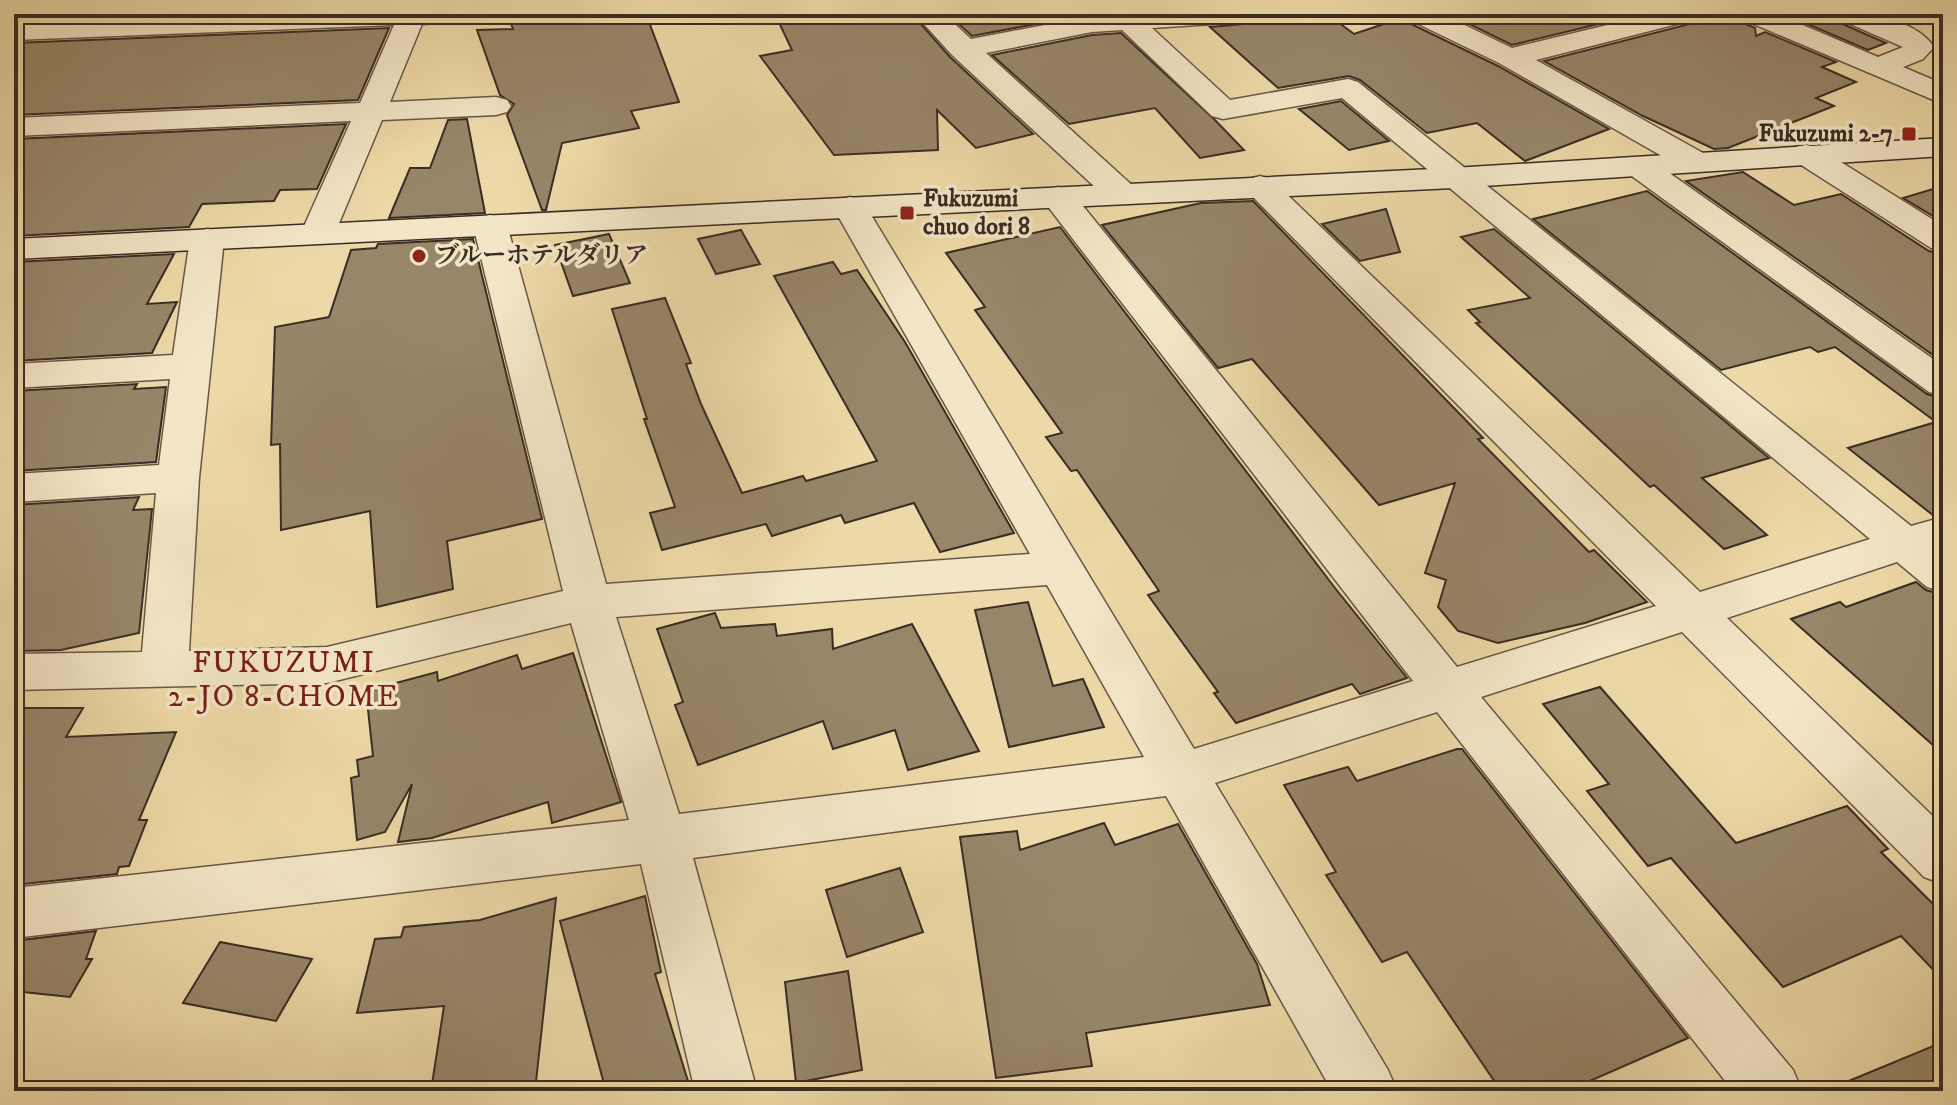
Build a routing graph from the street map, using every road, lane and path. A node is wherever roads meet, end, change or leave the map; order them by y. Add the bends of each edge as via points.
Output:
1 (481, 14) edge
2 (928, 14) edge
3 (1420, 14) edge
4 (1683, 14) edge
5 (1754, 14) edge
6 (1851, 14) edge
7 (413, 15) edge
8 (1231, 15) edge
9 (125, 21) edge
10 (1128, 21) junction
11 (1044, 22) edge
12 (14, 32) edge
13 (962, 49) junction
14 (1509, 57) junction
15 (1878, 67) junction
16 (1943, 95) edge
17 (496, 106) dead end
18 (370, 111) junction
19 (14, 127) edge
20 (1943, 147) edge
21 (1806, 154) junction
22 (1692, 160) junction
23 (1640, 167) junction
24 (1453, 178) junction
25 (1260, 186) junction
26 (1121, 193) junction
27 (1058, 197) junction
28 (850, 207) junction
29 (490, 225) junction
30 (318, 233) junction
31 (207, 239) junction
32 (1943, 241) edge
33 (14, 249) edge
34 (191, 366) junction
35 (14, 376) edge
36 (1943, 384) edge
37 (178, 478) junction
38 (14, 488) edge
39 (1924, 538) edge
40 (1062, 568) junction
41 (1943, 576) edge
42 (588, 602) junction
43 (1689, 611) junction
44 (164, 670) junction
45 (14, 672) edge
46 (1448, 691) junction
47 (1182, 773) junction
48 (661, 839) junction
49 (1943, 861) edge
50 (14, 913) edge
51 (726, 1091) edge
52 (1366, 1091) edge
53 (1771, 1091) edge

1 - 7 street
2 - 13 street
3 - 14 street
4 - 14 street
5 - 15 street
6 - 15 street via 1920,47
7 - 9 street
7 - 18 street
8 - 10 street
9 - 12 street
10 - 11 street
10 - 24 street via 1223,110 1348,88
11 - 13 street
13 - 26 street
14 - 22 street
15 - 16 street
17 - 18 street
18 - 19 street
18 - 30 street
20 - 21 street
21 - 22 street
21 - 32 street
22 - 23 street
23 - 24 street
23 - 36 street
24 - 25 street
24 - 39 street
25 - 26 street
25 - 43 street
26 - 27 street
27 - 28 street
27 - 46 street
28 - 29 street
28 - 40 street
29 - 30 street
29 - 42 street
30 - 31 street
31 - 33 street
31 - 34 street
34 - 35 street
34 - 37 street
37 - 38 street
37 - 44 street
39 - 41 street
39 - 43 street
40 - 42 street
40 - 47 street
42 - 44 street via 327,665
42 - 48 street
43 - 46 street
43 - 49 street
44 - 45 street
46 - 47 street
46 - 53 street
47 - 48 street
47 - 52 street
48 - 50 street
48 - 51 street

